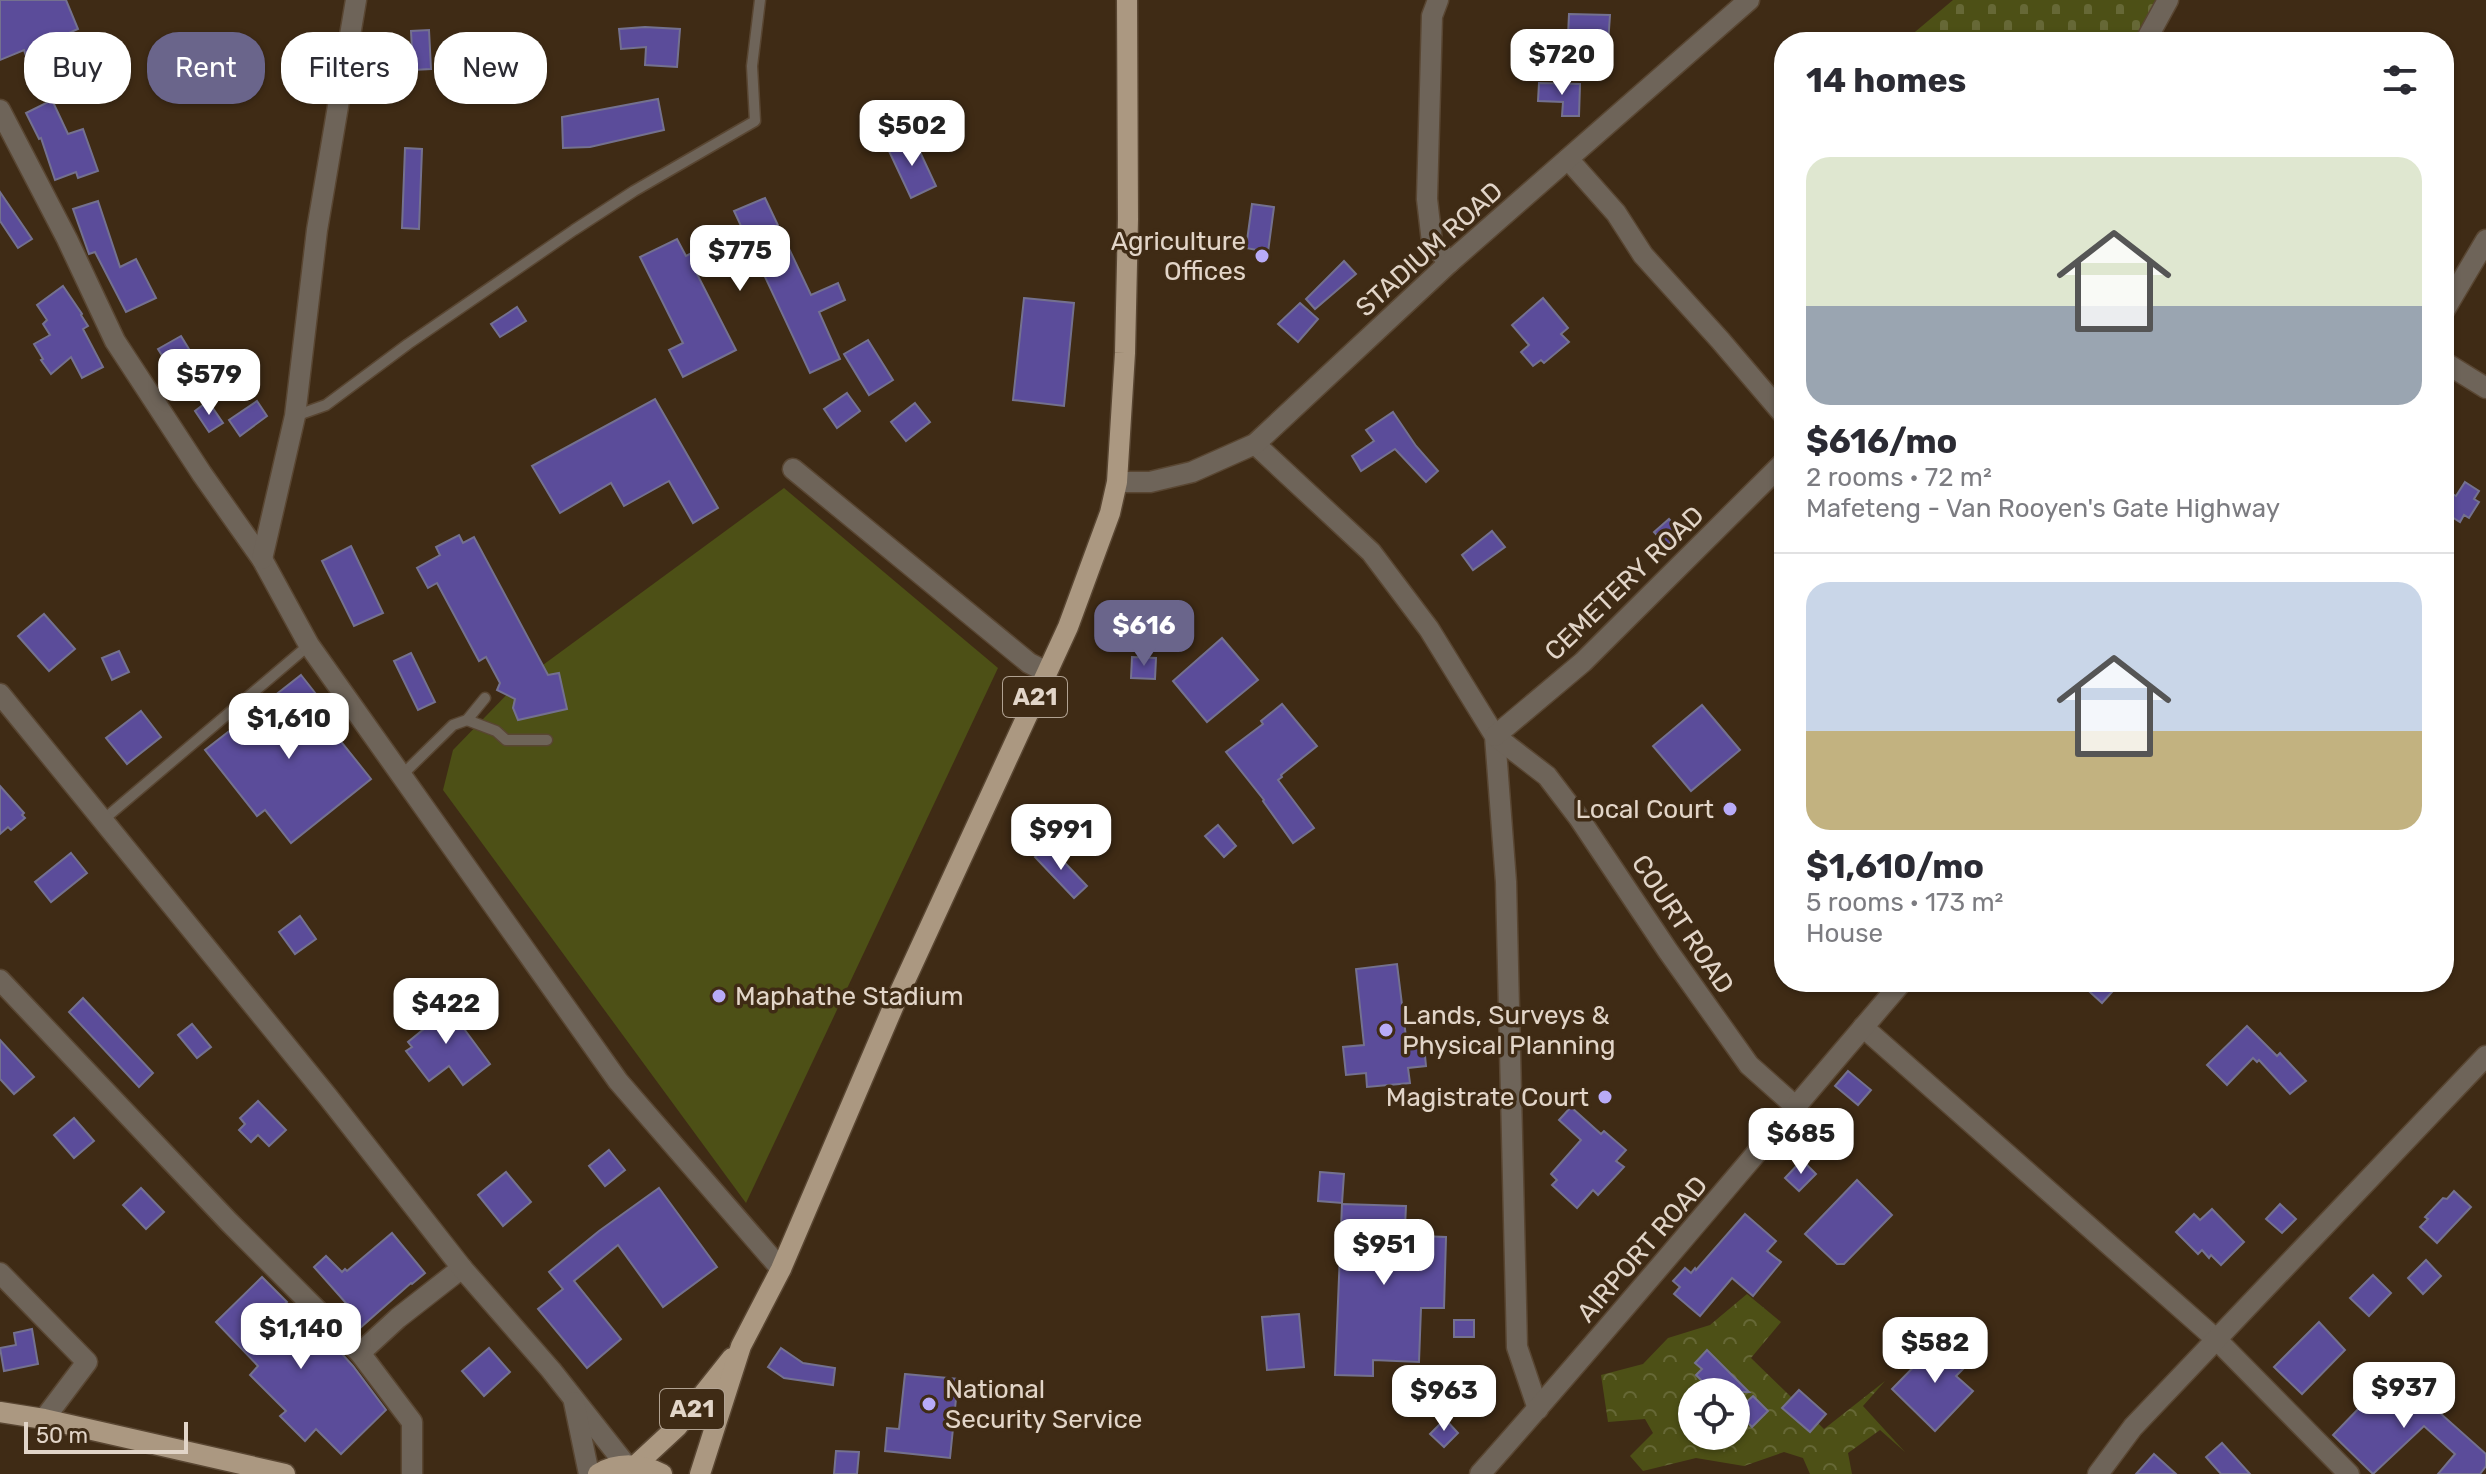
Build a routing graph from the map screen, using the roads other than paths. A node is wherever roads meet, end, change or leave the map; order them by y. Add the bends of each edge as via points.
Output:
1 (356, 0) edge
2 (760, 0) edge
3 (1127, 0) edge
4 (1438, 0) edge
5 (1749, 0) edge
6 (2168, 0) edge
7 (2150, 32) edge
8 (0, 110) edge
9 (1568, 159) junction
10 (2486, 240) edge
11 (1449, 263) junction
12 (2454, 294) edge
13 (2454, 368) edge
14 (2486, 388) edge
15 (1774, 403) edge
16 (295, 416) junction
17 (1255, 444) junction
18 (793, 469) dead end
19 (1774, 472) edge
20 (1117, 482) junction
21 (262, 559) junction
22 (309, 645) junction
23 (1047, 672) junction
24 (0, 694) edge
25 (485, 698) dead end
26 (467, 720) junction
27 (1495, 736) junction
28 (547, 740) dead end
29 (401, 776) junction
30 (103, 820) junction
31 (0, 980) edge
32 (1893, 992) edge
33 (1863, 1027) junction
34 (2486, 1056) edge
35 (1795, 1106) junction
36 (462, 1268) junction
37 (781, 1269) junction
38 (0, 1273) edge
39 (2217, 1340) junction
40 (741, 1346) junction
41 (360, 1353) junction
42 (573, 1398) junction
43 (1538, 1409) junction
44 (0, 1412) edge
45 (44, 1419) junction
46 (631, 1465) junction
47 (208, 1466) edge
48 (285, 1474) edge
49 (412, 1474) edge
50 (589, 1474) edge
51 (598, 1474) edge
52 (662, 1474) edge
53 (700, 1474) edge
54 (1480, 1474) edge
55 (2098, 1474) edge
56 (2349, 1474) edge

1 - 16 street via 317,230
2 - 16 lane via 752,66 755,121 562,237 326,405
3 - 20 main road, A21 via 1128,233
4 - 11 street via 1432,16 1427,199 1432,242
5 - 9 street, STADIUM ROAD
6 - 7 street
8 - 21 street via 115,341
9 - 11 street, STADIUM ROAD
9 - 15 street via 1616,213 1643,255
10 - 12 street
11 - 17 street, STADIUM ROAD
13 - 14 street
16 - 21 street
17 - 20 street, STADIUM ROAD via 1192,472 1136,484
17 - 27 street via 1371,552 1429,629
18 - 23 street via 1029,663
19 - 27 street, CEMETERY ROAD via 1583,662
20 - 23 main road, A21 via 1090,570
21 - 22 street
22 - 29 street
22 - 30 lane
23 - 37 main road, A21 via 897,998
24 - 30 street
25 - 26 lane
26 - 28 lane via 506,740
26 - 29 lane via 453,725
27 - 35 street, COURT ROAD via 1547,776 1749,1065
27 - 43 street via 1506,882 1517,1347
29 - 37 street via 618,1081
30 - 36 street
31 - 41 street
32 - 33 street, AIRPORT ROAD
33 - 35 street, AIRPORT ROAD
33 - 39 street
34 - 39 street
35 - 43 street, AIRPORT ROAD
36 - 41 street
36 - 42 street
37 - 40 main road, A21
38 - 45 street via 87,1362
39 - 55 street via 2133,1427
39 - 56 street
40 - 46 main road, A21 via 677,1427
40 - 53 main road, A21
41 - 49 street via 412,1422
42 - 46 street
42 - 50 street
43 - 54 street, AIRPORT ROAD
44 - 45 main road
45 - 47 main road
46 - 51 main road
46 - 52 main road
47 - 48 main road

